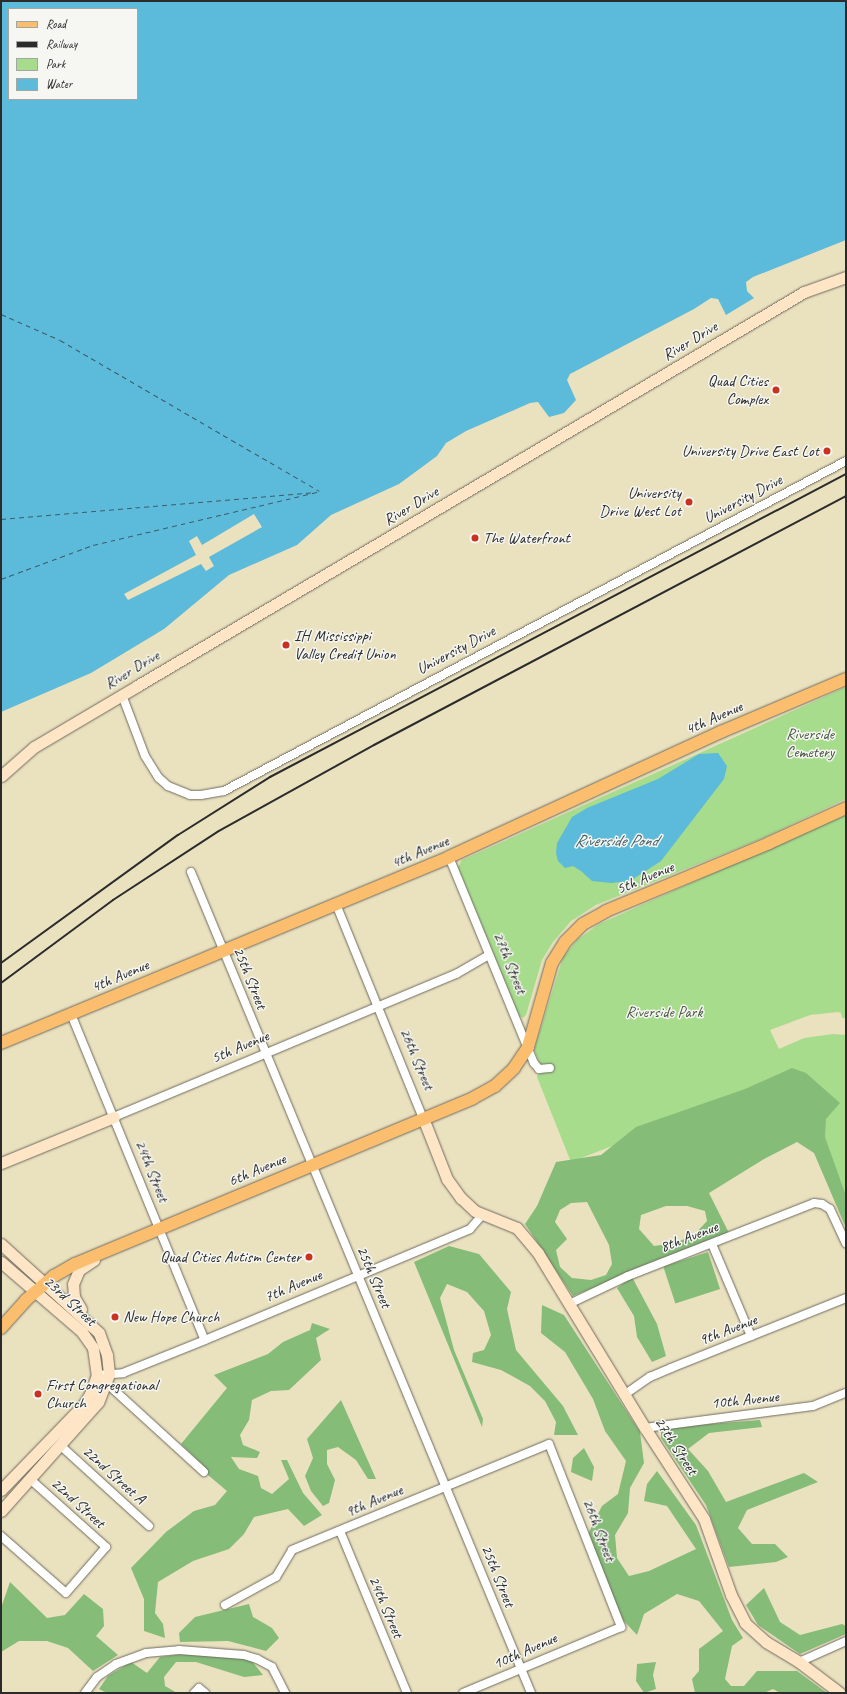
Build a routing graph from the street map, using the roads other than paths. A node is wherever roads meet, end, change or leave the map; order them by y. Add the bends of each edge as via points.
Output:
1 (846, 277) edge
2 (846, 461) edge
3 (846, 679) edge
4 (122, 695) junction
5 (1, 776) edge
6 (846, 808) edge
7 (449, 857) junction
8 (191, 872) dead end
9 (336, 904) junction
10 (224, 951) junction
11 (489, 955) junction
12 (378, 1006) junction
13 (72, 1014) junction
14 (1, 1043) edge
15 (528, 1047) junction
16 (266, 1053) junction
17 (550, 1068) dead end
18 (114, 1117) junction
19 (423, 1118) junction
20 (1, 1163) edge
21 (312, 1164) junction
22 (483, 1214) junction
23 (160, 1228) junction
24 (1, 1244) edge
25 (122, 1244) junction
26 (712, 1244) junction
27 (846, 1244) edge
28 (1, 1262) edge
29 (358, 1276) junction
30 (41, 1287) junction
31 (846, 1298) edge
32 (569, 1304) junction
33 (1, 1328) edge
34 (99, 1333) junction
35 (752, 1336) junction
36 (205, 1340) junction
37 (97, 1374) junction
38 (108, 1378) junction
39 (846, 1393) edge
40 (624, 1395) junction
41 (645, 1428) junction
42 (549, 1444) joint
43 (61, 1446) junction
44 (204, 1472) dead end
45 (30, 1479) junction
46 (446, 1487) junction
47 (1, 1490) edge
48 (1, 1512) edge
49 (149, 1526) dead end
50 (340, 1531) junction
51 (1, 1536) edge
52 (225, 1605) dead end
53 (621, 1627) joint
54 (846, 1641) edge
55 (799, 1662) junction
56 (521, 1669) junction
57 (85, 1693) edge
58 (194, 1693) edge
59 (205, 1693) edge
60 (285, 1693) edge
61 (407, 1693) edge
62 (463, 1693) edge
63 (531, 1693) edge
64 (840, 1693) edge

1 - 4 street, River Drive via 804,292
2 - 4 street, University Drive via 224,791 190,795 168,786 159,778 145,756
3 - 7 main road, 4th Avenue via 721,732
4 - 5 street, River Drive via 34,747
6 - 15 main road, 5th Avenue via 606,911 583,924 565,942 552,963
7 - 9 main road, 4th Avenue
7 - 11 street, 27th Street
8 - 10 street, 25th Street
9 - 10 main road, 4th Avenue
9 - 12 street, 26th Street
10 - 13 main road, 4th Avenue
10 - 16 street, 25th Street
11 - 12 street, 5th Avenue via 472,967
11 - 15 street, 27th Street
12 - 16 street, 5th Avenue
12 - 19 street, 26th Street
13 - 14 main road, 4th Avenue
13 - 18 street, 24th Street
15 - 17 street, 27th Street via 536,1067
15 - 19 main road, 6th Avenue via 514,1068 495,1086
16 - 18 street, 5th Avenue
16 - 21 street, 25th Street
18 - 20 street, 5th Avenue
18 - 23 street, 24th Street
19 - 21 main road, 6th Avenue
19 - 22 street, 26th Street via 451,1185 465,1203
21 - 23 main road, 6th Avenue
21 - 29 street, 25th Street
22 - 29 street, 7th Avenue via 470,1229
22 - 32 street, 27th Street via 524,1234
23 - 25 main road, 6th Avenue
23 - 36 street, 24th Street
24 - 30 street, 23rd Street
25 - 30 main road, 6th Avenue via 75,1264
25 - 34 street via 84,1265 73,1284 74,1297
26 - 27 street, 8th Avenue via 808,1205 822,1204 830,1209
26 - 32 street, 8th Avenue via 628,1276
26 - 35 street
28 - 30 street, 23rd Street
29 - 36 street, 7th Avenue
29 - 46 street, 25th Street
30 - 33 main road, 6th Avenue
30 - 34 street, 23rd Street
30 - 37 street, 23rd Street via 89,1341 96,1359
31 - 35 street, 9th Avenue
32 - 40 street, 27th Street
34 - 38 street, 23rd Street via 106,1355
35 - 40 street, 9th Avenue via 650,1377
36 - 38 street, 7th Avenue
37 - 38 street
37 - 47 street via 83,1405
38 - 43 street via 98,1402
38 - 44 street
39 - 41 street, 10th Avenue via 813,1406
40 - 41 street, 27th Street
41 - 55 street, 27th Street via 704,1520 731,1595 745,1623 766,1642
42 - 46 street, 9th Avenue
42 - 53 street, 26th Street
43 - 45 street
43 - 49 street, 22nd Street A
45 - 48 street
45 - 51 street, 22nd Street via 106,1547 66,1593
46 - 50 street, 9th Avenue
46 - 56 street, 25th Street
50 - 52 street, 9th Avenue via 292,1550 276,1577
50 - 61 street, 24th Street
53 - 56 street, 10th Avenue
54 - 55 street
55 - 64 street, 27th Street
56 - 62 street, 10th Avenue
56 - 63 street, 25th Street
57 - 60 street via 97,1677 116,1664 160,1651 244,1655 267,1663 276,1673
58 - 59 street via 200,1688

